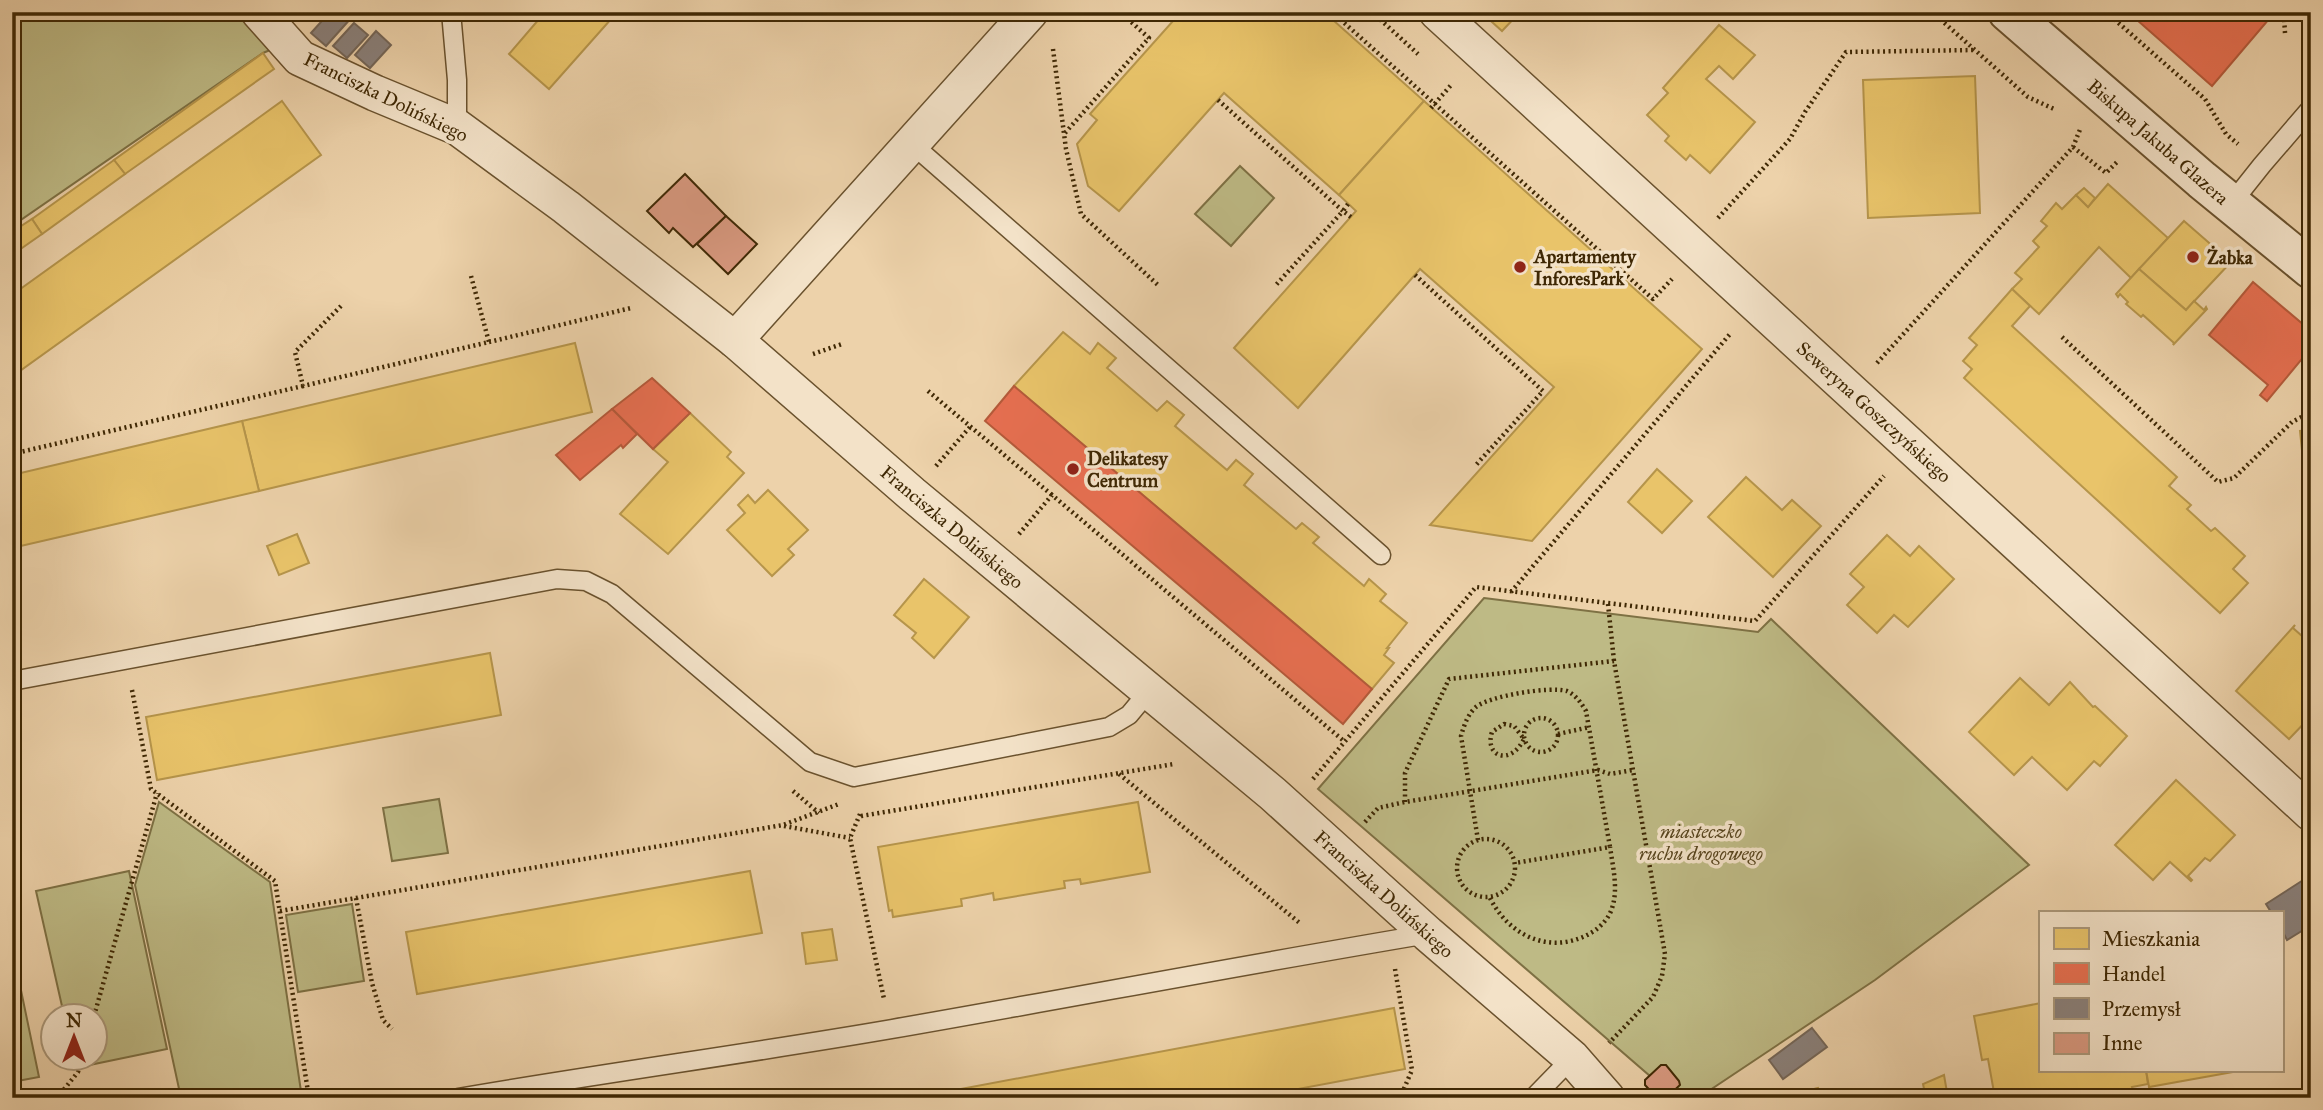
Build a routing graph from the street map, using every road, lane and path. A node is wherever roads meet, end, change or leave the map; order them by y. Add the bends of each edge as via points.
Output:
1 (259, 12) edge
2 (451, 12) edge
3 (1030, 12) edge
4 (1120, 12) edge
5 (1332, 12) edge
6 (1437, 12) edge
7 (2008, 12) edge
8 (2106, 12) edge
9 (2288, 12) edge
10 (2285, 33) dead end
11 (1052, 43) dead end
12 (1975, 50) dead end
13 (1452, 83) dead end
14 (1218, 100) dead end
15 (1433, 106) junction
16 (2311, 108) edge
17 (2082, 123) dead end
18 (457, 127) junction
19 (1064, 134) junction
20 (912, 144) junction
21 (2074, 147) junction
22 (2123, 156) dead end
23 (2262, 165) junction
24 (1348, 204) dead end
25 (2231, 204) junction
26 (1343, 211) junction
27 (1351, 217) dead end
28 (1709, 227) dead end
29 (2311, 269) edge
30 (1415, 275) dead end
31 (471, 276) dead end
32 (1673, 279) dead end
33 (1159, 286) dead end
34 (1275, 286) dead end
35 (341, 306) dead end
36 (632, 308) dead end
37 (1739, 324) dead end
38 (2062, 337) dead end
39 (735, 340) junction
40 (489, 342) junction
41 (842, 344) dead end
42 (810, 355) dead end
43 (303, 386) junction
44 (928, 391) dead end
45 (1852, 392) junction
46 (2311, 412) edge
47 (970, 426) junction
48 (12, 454) edge
49 (1920, 454) junction
50 (1475, 466) dead end
51 (912, 494) junction
52 (1052, 495) junction
53 (1013, 541) dead end
54 (1381, 555) dead end
55 (1510, 592) junction
56 (1608, 604) junction
57 (127, 660) junction
58 (1614, 661) junction
59 (12, 681) edge
60 (1149, 691) junction
61 (1590, 727) junction
62 (1558, 734) junction
63 (1524, 739) junction
64 (1345, 741) junction
65 (1185, 762) dead end
66 (1598, 770) junction
67 (1633, 770) junction
68 (1118, 773) junction
69 (855, 777) junction
70 (789, 788) dead end
71 (1305, 789) dead end
72 (1471, 792) junction
73 (157, 793) junction
74 (1405, 802) junction
75 (2311, 813) edge
76 (860, 816) junction
77 (783, 825) junction
78 (850, 838) junction
79 (1478, 840) junction
80 (1610, 847) junction
81 (1339, 853) junction
82 (1515, 863) junction
83 (356, 898) junction
84 (1490, 898) junction
85 (280, 911) junction
86 (1428, 934) junction
87 (1390, 940) junction
88 (1332, 950) junction
89 (1395, 968) junction
90 (1382, 971) dead end
91 (98, 1002) edge
92 (392, 1028) dead end
93 (891, 1029) junction
94 (1588, 1053) junction
95 (78, 1072) edge
96 (57, 1098) edge
97 (309, 1098) edge
98 (458, 1098) edge
99 (1400, 1098) edge
100 (1532, 1098) edge
101 (1606, 1098) edge

1 - 18 street, Franciszka Dolińskiego via 300,58
2 - 18 lane
3 - 20 street
4 - 19 path via 1151,40
5 - 15 path
6 - 45 street, Seweryna Goszczyńskiego
7 - 25 street, Biskupa Jakuba Glazera
8 - 23 path via 2205,99 2226,134
9 - 10 path
11 - 19 path
12 - 28 path via 1846,52 1790,139
13 - 15 path
14 - 26 path
15 - 32 path via 1653,299
16 - 23 lane
17 - 21 path
18 - 39 street, Franciszka Dolińskiego
19 - 33 path via 1081,214
20 - 39 street
20 - 54 lane
21 - 22 path via 2106,173
21 - 45 path
23 - 25 lane
24 - 26 path
25 - 29 street, Biskupa Jakuba Glazera
26 - 27 path
26 - 34 path
30 - 50 path via 1543,391
31 - 40 path
35 - 43 path via 295,352
36 - 40 path
37 - 55 path
38 - 46 path via 2218,482 2234,478 2292,422
39 - 51 street, Franciszka Dolińskiego
40 - 43 path
41 - 42 path
43 - 48 path
44 - 47 path
45 - 49 street, Seweryna Goszczyńskiego
47 - 51 path
47 - 52 path
49 - 56 path via 1896,464 1755,621
49 - 75 street, Seweryna Goszczyńskiego
51 - 60 street, Franciszka Dolińskiego
52 - 53 path
52 - 64 path
55 - 56 path
55 - 64 path via 1476,587
56 - 58 path
57 - 59 lane
57 - 69 lane via 557,579 586,582 612,594 810,762
57 - 73 path via 151,789
58 - 67 path
58 - 74 path via 1449,679 1405,773
60 - 69 lane via 1129,715 1109,727
60 - 81 street, Franciszka Dolińskiego
61 - 62 path
61 - 66 path
61 - 72 path via 1586,711 1569,692 1555,689 1487,700 1474,709 1461,736
62 - 63 path via 1551,748 1541,752 1530,748
62 - 63 path via 1549,720 1538,718 1525,728
63 - 63 path via 1514,726 1504,724 1492,732 1490,742 1495,752 1504,756 1515,753
64 - 71 path
65 - 68 path
66 - 67 path via 1610,774
66 - 72 path
66 - 80 path
67 - 94 path via 1664,965 1653,997
68 - 76 path
68 - 88 path
69 - 76 path
70 - 77 path via 819,813
72 - 74 path
72 - 79 path
73 - 85 path via 275,881
73 - 91 path
74 - 81 path via 1378,807
76 - 78 path
77 - 78 path
77 - 83 path
78 - 93 path
79 - 82 path via 1497,841
79 - 84 path via 1462,850 1456,869 1463,887
80 - 82 path
80 - 84 path via 1615,886 1611,912 1597,930 1574,942 1555,945 1528,937 1496,912
81 - 86 street, Franciszka Dolińskiego
82 - 84 path via 1507,889
83 - 85 path
83 - 92 path via 372,983 383,1020
85 - 97 path
86 - 87 lane
86 - 94 street, Franciszka Dolińskiego
87 - 88 lane
87 - 89 path via 1418,965
88 - 93 lane
89 - 90 path
89 - 99 path via 1412,1070
93 - 98 lane
94 - 100 lane
94 - 101 street, Franciszka Dolińskiego
95 - 96 path

